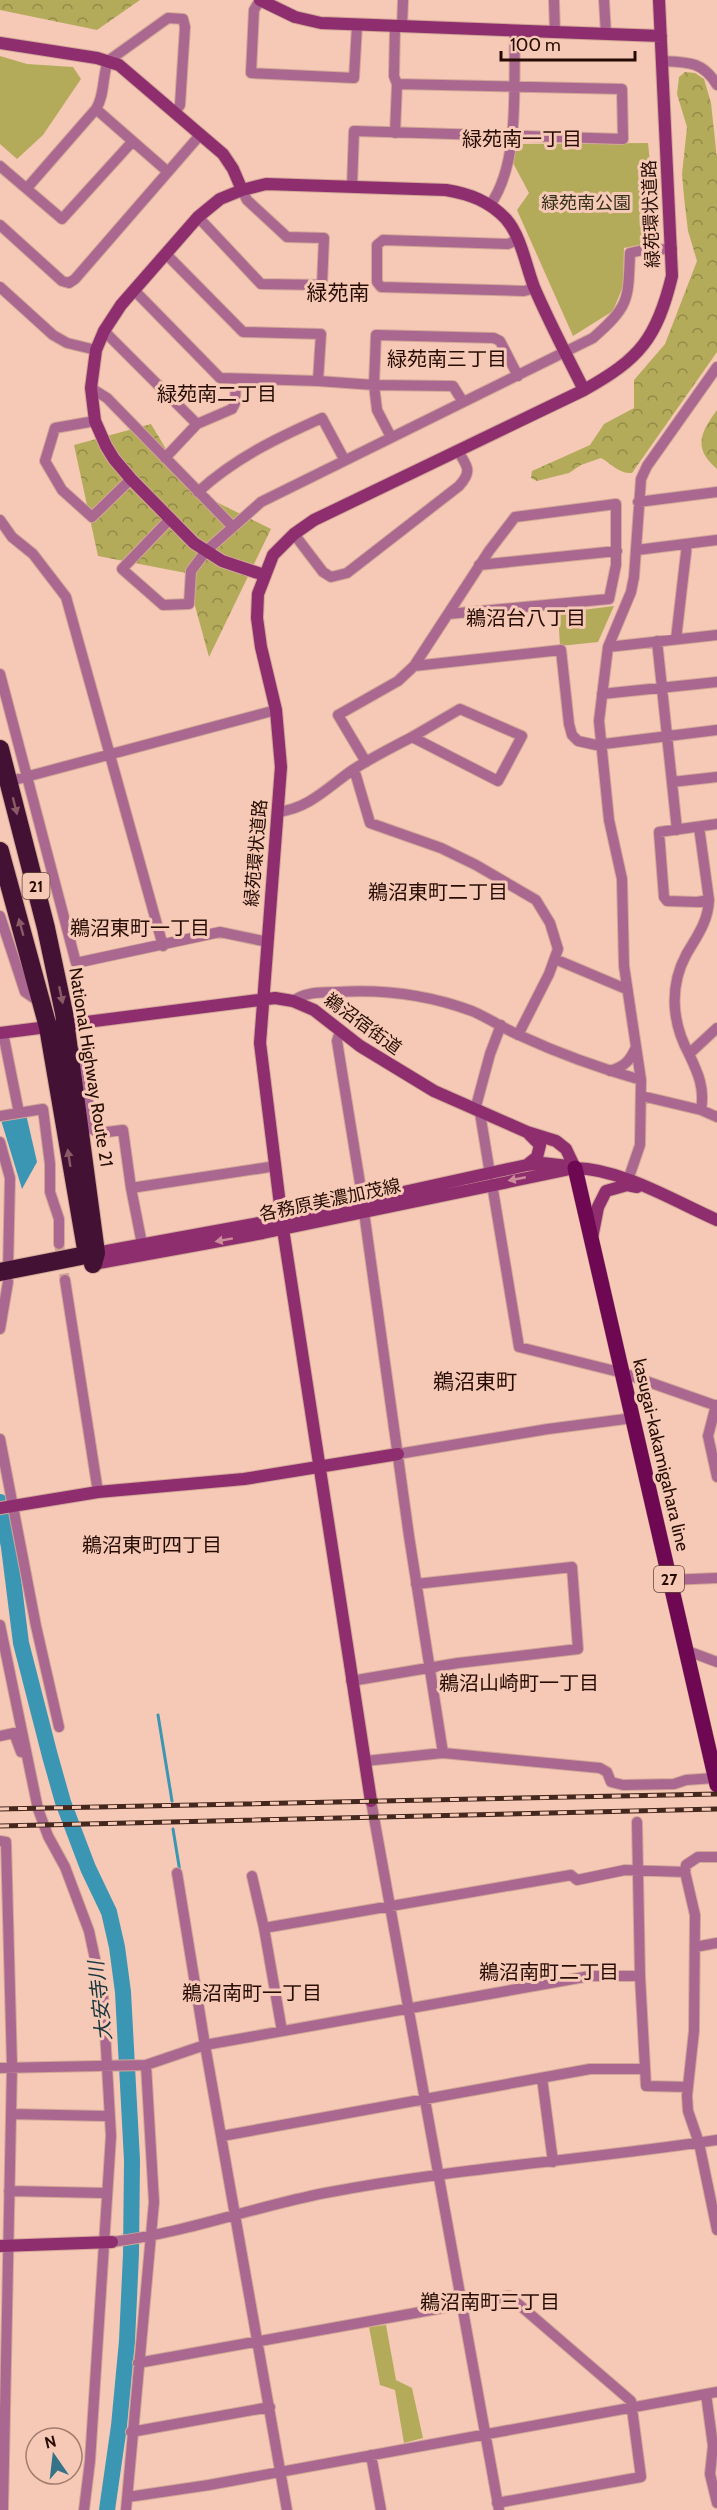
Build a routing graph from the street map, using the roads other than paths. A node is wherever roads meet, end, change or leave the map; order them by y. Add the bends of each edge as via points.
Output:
1 (260, 0) edge
2 (403, 0) edge
3 (554, 0) edge
4 (604, 0) edge
5 (659, 0) edge
6 (357, 26) junction
7 (399, 27) junction
8 (515, 31) junction
9 (555, 33) junction
10 (606, 34) junction
11 (661, 36) junction
12 (0, 43) edge
13 (108, 61) junction
14 (662, 61) junction
15 (397, 84) junction
16 (513, 85) junction
17 (717, 85) edge
18 (96, 109) junction
19 (175, 112) junction
20 (395, 133) junction
21 (201, 135) junction
22 (511, 136) junction
23 (132, 142) junction
24 (0, 166) edge
25 (168, 172) junction
26 (352, 187) junction
27 (27, 188) junction
28 (242, 189) junction
29 (490, 205) junction
30 (198, 217) junction
31 (0, 225) edge
32 (517, 240) junction
33 (672, 249) junction
34 (166, 254) junction
35 (0, 287) edge
36 (535, 288) junction
37 (134, 290) junction
38 (104, 331) junction
39 (96, 350) junction
40 (566, 353) junction
41 (717, 367) edge
42 (518, 376) junction
43 (236, 380) junction
44 (318, 381) junction
45 (374, 385) junction
46 (91, 388) junction
47 (584, 390) junction
48 (463, 402) junction
49 (95, 421) junction
50 (197, 424) junction
51 (392, 437) junction
52 (458, 451) junction
53 (165, 458) junction
54 (344, 459) junction
55 (131, 479) junction
56 (198, 492) junction
57 (717, 492) edge
58 (638, 502) junction
59 (171, 518) junction
60 (0, 520) edge
61 (233, 527) junction
62 (294, 534) junction
63 (717, 540) edge
64 (687, 544) junction
65 (638, 550) junction
66 (206, 551) junction
67 (617, 551) junction
68 (479, 565) junction
69 (264, 575) junction
70 (448, 614) junction
71 (717, 635) edge
72 (676, 639) junction
73 (657, 641) junction
74 (608, 647) junction
75 (414, 666) junction
76 (0, 674) edge
77 (717, 682) edge
78 (660, 689) junction
79 (602, 694) junction
80 (276, 710) junction
81 (717, 730) edge
82 (666, 736) junction
83 (412, 737) junction
84 (601, 745) junction
85 (0, 749) edge
86 (109, 754) junction
87 (366, 762) junction
88 (354, 769) junction
89 (717, 777) edge
90 (23, 778) junction
91 (672, 782) junction
92 (278, 812) junction
93 (717, 824) edge
94 (699, 827) junction
95 (677, 830) junction
96 (0, 850) edge
97 (709, 900) junction
98 (0, 916) edge
99 (66, 923) junction
100 (705, 923) junction
101 (717, 923) edge
102 (46, 928) junction
103 (268, 942) junction
104 (163, 946) junction
105 (555, 959) junction
106 (626, 989) junction
107 (265, 999) junction
108 (293, 1001) junction
109 (42, 1004) junction
110 (501, 1025) junction
111 (57, 1026) junction
112 (717, 1028) edge
113 (340, 1031) junction
114 (1, 1033) edge
115 (518, 1035) junction
116 (70, 1047) junction
117 (636, 1047) junction
118 (689, 1054) junction
119 (610, 1071) junction
120 (641, 1080) junction
121 (642, 1096) junction
122 (701, 1110) junction
123 (478, 1111) junction
124 (19, 1113) junction
125 (0, 1116) edge
126 (717, 1118) edge
127 (527, 1132) junction
128 (0, 1143) edge
129 (527, 1165) junction
130 (276, 1166) junction
131 (575, 1168) junction
132 (491, 1179) junction
133 (628, 1180) junction
134 (131, 1188) junction
135 (653, 1191) junction
136 (364, 1207) junction
137 (78, 1216) junction
138 (717, 1220) edge
139 (282, 1224) junction
140 (592, 1238) junction
141 (59, 1244) tunnel mouth
142 (142, 1244) junction
143 (92, 1257) junction
144 (5, 1276) edge
145 (64, 1280) tunnel mouth
146 (0, 1329) edge
147 (623, 1373) junction
148 (716, 1406) edge
149 (633, 1418) junction
150 (0, 1439) edge
151 (398, 1454) junction
152 (318, 1468) junction
153 (717, 1477) edge
154 (99, 1492) junction
155 (8, 1506) edge
156 (717, 1578) edge
157 (669, 1580) junction
158 (416, 1584) junction
159 (0, 1625) edge
160 (685, 1650) junction
161 (717, 1662) edge
162 (429, 1668) junction
163 (351, 1681) junction
164 (59, 1727) dead end
165 (0, 1736) edge
166 (712, 1744) edge
167 (443, 1753) junction
168 (365, 1761) junction
169 (31, 1770) junction
170 (716, 1782) edge
171 (371, 1801) joint
172 (637, 1822) dead end
173 (0, 1841) edge
174 (717, 1857) edge
175 (638, 1869) junction
176 (685, 1872) junction
177 (177, 1873) dead end
178 (252, 1876) dead end
179 (390, 1905) junction
180 (264, 1928) junction
181 (717, 1943) edge
182 (695, 1947) junction
183 (640, 1976) junction
184 (408, 2009) junction
185 (282, 2031) junction
186 (205, 2045) junction
187 (109, 2065) junction
188 (146, 2065) junction
189 (12, 2066) junction
190 (0, 2068) edge
191 (645, 2069) junction
192 (542, 2078) junction
193 (688, 2086) junction
194 (426, 2099) junction
195 (11, 2114) junction
196 (105, 2116) dead end
197 (222, 2136) junction
198 (717, 2140) edge
199 (699, 2143) junction
200 (553, 2162) junction
201 (438, 2174) junction
202 (9, 2191) junction
203 (104, 2193) dead end
204 (236, 2216) junction
205 (717, 2230) edge
206 (147, 2238) junction
207 (109, 2242) junction
208 (4, 2246) edge
209 (462, 2304) junction
210 (258, 2341) junction
211 (138, 2362) junction
212 (3, 2387) edge
213 (711, 2393) edge
214 (632, 2407) junction
215 (270, 2408) junction
216 (131, 2432) junction
217 (485, 2434) junction
218 (371, 2455) junction
219 (281, 2472) junction
220 (128, 2497) junction
221 (717, 2503) edge
222 (498, 2506) edge
223 (3, 2510) edge
224 (84, 2510) edge
225 (126, 2510) edge
226 (287, 2510) edge
227 (381, 2510) edge

1 - 6 street via 295,17
1 - 6 street via 254,10 251,73 354,78
2 - 7 street
3 - 9 street
4 - 10 street
5 - 11 street, 緑苑環状道路
6 - 7 street
7 - 8 street
7 - 15 street via 394,76
8 - 9 street
8 - 16 street
9 - 10 street
10 - 11 street
11 - 14 street, 緑苑環状道路
12 - 13 street
13 - 18 street
13 - 19 street via 129,72
13 - 19 street via 168,18 183,19 180,105
14 - 17 street via 697,64
14 - 33 street, 緑苑環状道路
15 - 16 street
15 - 20 street
16 - 22 street
16 - 22 street via 622,89 623,139
18 - 23 street
18 - 27 street
19 - 21 street
20 - 22 street
20 - 26 street via 354,131
21 - 25 street
21 - 28 street via 223,154
22 - 29 street via 510,158 499,193
23 - 25 street
23 - 27 street via 62,219
24 - 27 street
25 - 31 street via 69,283
26 - 28 street via 266,184
26 - 29 street via 446,190 470,194
28 - 30 street via 220,199
28 - 30 street via 247,200 287,237 324,238 322,285 261,284
29 - 32 street via 507,221
30 - 34 street
32 - 36 street
32 - 36 street via 508,244 383,240 377,244 377,282 381,287 524,291
33 - 40 street via 630,253 628,297 623,307 593,338
33 - 47 street, 緑苑環状道路 via 672,276 652,333 616,373
34 - 37 street
34 - 44 street via 243,332 321,334
35 - 39 street via 52,335 67,344
36 - 40 street
37 - 38 street
37 - 43 street via 220,378
38 - 39 street
38 - 50 street
39 - 46 street
40 - 42 street
40 - 47 street
41 - 58 street via 646,466
42 - 45 street via 500,341 494,338 375,335
42 - 48 street
43 - 44 street
43 - 50 street via 232,409
44 - 45 street
45 - 48 street via 453,386
45 - 51 street via 377,410
46 - 49 street
46 - 53 street via 107,398
47 - 52 street, 緑苑環状道路
48 - 51 street
49 - 55 street via 114,459
49 - 55 street via 56,428 45,461 62,490 92,517
50 - 53 street
51 - 54 street
52 - 62 street, 緑苑環状道路 via 314,520
52 - 62 street via 467,478 347,573 331,577 323,572
53 - 56 street
54 - 56 street via 322,418 261,446 221,471
54 - 61 street via 261,502
55 - 59 street
56 - 61 street
57 - 58 street
58 - 65 street
59 - 66 street
59 - 66 street via 122,569 164,605 189,604 192,571
60 - 86 street via 66,597
61 - 66 street
62 - 69 street, 緑苑環状道路 via 273,555
63 - 64 street
64 - 65 street
64 - 72 street
65 - 74 street via 631,592
66 - 69 street via 222,561
67 - 68 street
67 - 68 street via 616,504 515,517
67 - 70 street via 609,598
68 - 70 street
69 - 80 street, 緑苑環状道路 via 257,618
70 - 75 street
71 - 72 street
72 - 73 street
73 - 74 street
73 - 78 street
74 - 79 street
75 - 84 street via 561,651 572,735 578,741
75 - 87 street via 398,681 338,715
76 - 90 street
77 - 78 street
78 - 79 street
78 - 82 street
79 - 84 street
80 - 86 street
80 - 92 street, 緑苑環状道路 via 281,767
81 - 82 street
82 - 84 street
82 - 91 street
83 - 83 street via 498,781 522,736 460,709
83 - 87 street
84 - 106 street via 609,820 622,879
85 -> 102 highway, National Highway Route 21 / 21
86 - 90 street
86 - 104 street
87 - 88 street
88 - 92 street via 309,802
88 - 105 street via 370,823 441,848 536,900 550,923 558,949
89 - 91 street
90 - 99 street
91 - 95 street
92 - 103 street, 緑苑環状道路
93 - 94 street
94 - 95 street
94 - 97 street
95 - 97 street via 659,832 664,897 667,901
109 -> 96 highway, National Highway Route 21 / 21
97 - 100 street
98 - 109 street via 25,992
99 - 102 street
99 - 104 street via 76,963
100 - 101 street
100 - 118 street via 677,973 674,997 681,1039
102 -> 111 highway, National Highway Route 21 / 21
103 - 104 street via 220,932
103 - 107 street, 緑苑環状道路
105 - 106 street
105 - 115 street
106 - 117 street
107 - 108 street, 鵜沼宿街道
107 - 111 street, 鵜沼宿街道
107 - 130 street, 緑苑環状道路 via 260,1043
108 - 110 street via 312,993 361,990 402,994 472,1011
108 - 113 street, 鵜沼宿街道 via 314,1010
109 - 111 highway, National Highway Route 21 / 21
110 - 115 street
110 - 123 street via 490,1054
111 - 114 street, 鵜沼宿街道
111 - 116 highway, National Highway Route 21 / 21
137 -> 111 highway, National Highway Route 21 / 21
112 - 118 street
113 - 123 street, 鵜沼宿街道 via 391,1067
113 - 136 street via 337,1041
114 - 124 street
115 - 119 street
116 - 134 street via 82,1059 92,1129 99,1133 123,1130
116 - 143 highway, National Highway Route 21 / 21
117 - 119 street via 630,1060
117 - 120 street
118 - 122 street via 704,1095
119 - 120 street
120 - 121 street
121 - 122 street
121 - 133 street via 640,1145
122 - 126 street
123 - 127 street, 鵜沼宿街道
123 - 132 street
124 - 125 street
124 - 141 street via 42,1109 50,1192 59,1219
127 - 129 street via 540,1145 537,1157
127 - 131 street, 鵜沼宿街道 via 556,1141 564,1147
128 - 144 street via 10,1178
129 - 131 street, 各務原美濃加茂線 via 559,1163
129 - 132 street, 各務原美濃加茂線
130 - 134 street
130 - 139 street, 緑苑環状道路
131 -> 132 street, 各務原美濃加茂線
131 - 133 street, 各務原美濃加茂線 via 599,1170
131 - 140 main road, kasugai-kakamigahara line / 27
132 - 136 street, 各務原美濃加茂線
132 - 147 street via 519,1347
133 - 135 street, 各務原美濃加茂線
134 - 142 street
135 - 138 street, 各務原美濃加茂線
135 - 140 street via 627,1185 606,1191 598,1207
136 - 139 street, 各務原美濃加茂線
136 - 151 street
137 - 143 highway, National Highway Route 21 / 21
137 - 144 highway via 69,1246 28,1261
139 - 142 street, 各務原美濃加茂線
139 -> 143 street, 各務原美濃加茂線
139 - 152 street, 緑苑環状道路
140 - 147 main road, kasugai-kakamigahara line / 27
142 - 143 street, 各務原美濃加茂線
143 - 144 highway
144 - 146 street
145 - 154 street
147 - 148 street
147 - 149 main road, kasugai-kakamigahara line / 27
148 - 153 street via 708,1436
149 - 151 street
149 - 157 main road, kasugai-kakamigahara line / 27
150 - 155 street
151 - 152 street
151 - 158 street
152 - 154 street
152 - 163 street, 緑苑環状道路
154 - 155 street
155 - 164 street
156 - 157 street
157 - 160 main road, kasugai-kakamigahara line / 27
158 - 162 street
158 - 162 street via 572,1567 578,1649
159 - 169 street
160 - 161 street
160 - 166 main road, kasugai-kakamigahara line / 27
162 - 163 street
162 - 167 street
163 - 168 street, 緑苑環状道路
165 - 169 street via 14,1733
166 - 170 main road, kasugai-kakamigahara line / 27
167 - 168 street
167 - 170 street via 600,1768 607,1772 611,1782 623,1785 674,1784 686,1779
168 - 171 street, 緑苑環状道路
169 - 187 street via 44,1827 65,1867 89,1931 103,1996
171 - 179 street
172 - 175 street
173 - 189 street via 6,1842
174 - 176 street via 694,1858
175 - 176 street
175 - 179 street via 577,1880 571,1875
175 - 183 street
176 - 182 street via 695,1915
177 - 186 street
178 - 180 street
179 - 180 street
179 - 184 street
180 - 185 street
181 - 182 street
182 - 193 street via 694,2031
183 - 184 street via 590,1976
183 - 191 street
184 - 185 street
184 - 194 street
185 - 186 street
186 - 188 street
186 - 197 street
187 - 188 street
187 - 189 street
187 - 207 street
188 - 206 street via 154,2202
189 - 190 street
189 - 195 street
191 - 192 street via 590,2069
191 - 193 street via 646,2086
192 - 194 street
192 - 200 street
193 - 199 street via 688,2111
194 - 197 street
194 - 201 street
195 - 196 street
195 - 202 street
197 - 204 street
198 - 199 street
199 - 200 street
199 - 205 street
200 - 201 street
201 - 204 street via 323,2193
201 - 209 street
202 - 203 street
202 - 208 street
204 - 206 street
204 - 210 street
206 - 207 street
206 - 211 street
207 - 208 street
207 - 224 street
208 - 212 street
209 - 210 street
209 - 214 street via 509,2296 631,2401
209 - 217 street
210 - 211 street
210 - 215 street
211 - 216 street
212 - 223 street
213 - 214 street
213 - 221 street via 710,2474
214 - 217 street
214 - 222 street via 641,2477
215 - 216 street
215 - 219 street
216 - 220 street
217 - 218 street
217 - 222 street
218 - 219 street
218 - 227 street
219 - 220 street
219 - 226 street
220 - 225 street

